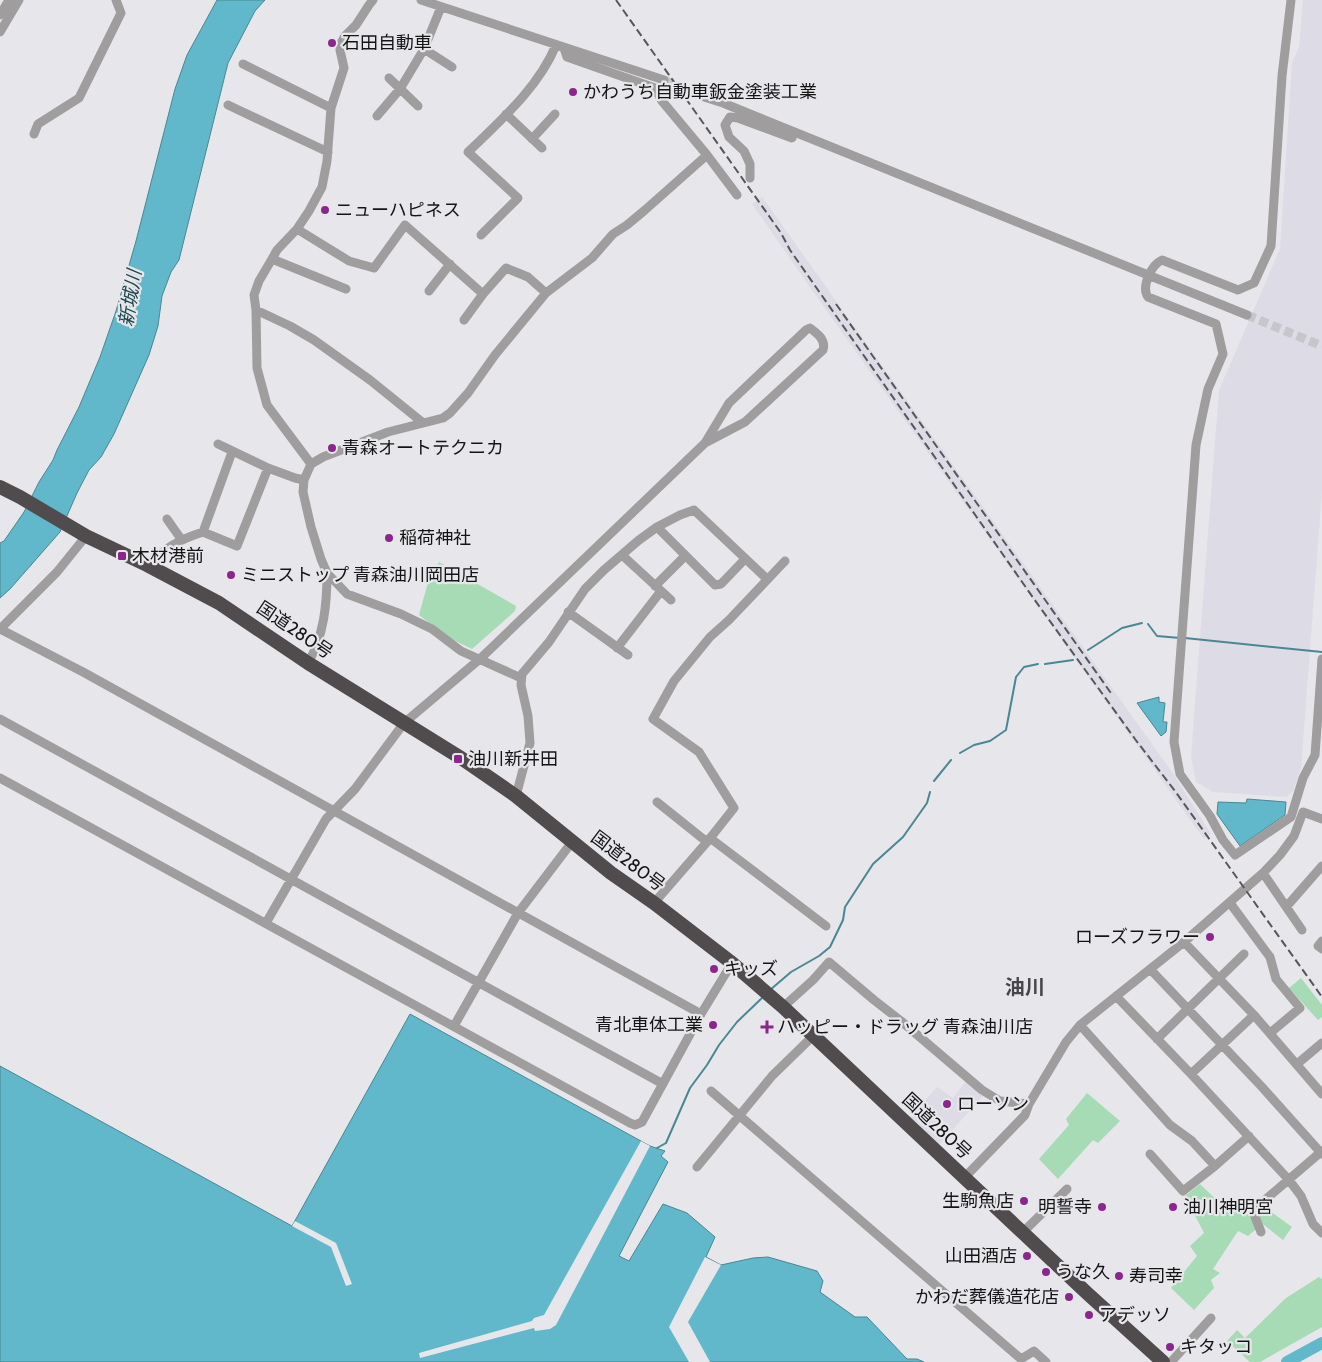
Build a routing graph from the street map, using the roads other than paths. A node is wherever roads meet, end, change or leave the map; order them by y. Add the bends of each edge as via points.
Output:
1 (9, 0) edge
2 (19, 0) edge
3 (116, 0) edge
4 (374, 0) edge
5 (421, 0) edge
6 (1291, 0) edge
7 (441, 7) junction
8 (0, 15) edge
9 (0, 32) edge
10 (560, 47) junction
11 (424, 49) junction
12 (243, 64) dead end
13 (452, 67) dead end
14 (389, 78) dead end
15 (664, 80) tunnel mouth
16 (400, 89) junction
17 (701, 96) tunnel mouth
18 (228, 105) dead end
19 (418, 106) dead end
20 (331, 108) junction
21 (506, 114) junction
22 (555, 114) dead end
23 (377, 116) dead end
24 (34, 134) dead end
25 (801, 136) junction
26 (532, 139) junction
27 (542, 148) dead end
28 (328, 152) junction
29 (707, 155) junction
30 (750, 178) dead end
31 (738, 195) dead end
32 (297, 229) junction
33 (481, 235) dead end
34 (272, 258) junction
35 (450, 264) junction
36 (1149, 277) junction
37 (346, 289) dead end
38 (429, 291) dead end
39 (546, 293) junction
40 (483, 294) junction
41 (256, 310) junction
42 (1247, 315) tunnel mouth
43 (464, 320) dead end
44 (422, 422) junction
45 (705, 443) junction
46 (218, 444) dead end
47 (232, 452) junction
48 (311, 464) junction
49 (268, 468) junction
50 (304, 480) junction
51 (0, 487) edge
52 (167, 519) dead end
53 (657, 527) junction
54 (203, 532) junction
55 (86, 536) junction
56 (181, 539) junction
57 (622, 555) junction
58 (685, 556) junction
59 (745, 558) junction
60 (784, 561) dead end
61 (147, 565) junction
62 (327, 574) junction
63 (767, 578) junction
64 (658, 589) junction
65 (670, 600) dead end
66 (568, 612) junction
67 (0, 629) edge
68 (617, 648) junction
69 (628, 655) dead end
70 (481, 658) junction
71 (1322, 659) edge
72 (308, 663) junction
73 (521, 678) junction
74 (0, 719) edge
75 (404, 723) junction
76 (0, 778) edge
77 (516, 796) junction
78 (657, 802) dead end
79 (333, 812) junction
80 (1322, 819) edge
81 (709, 840) junction
82 (572, 842) junction
83 (1322, 866) edge
84 (1263, 873) junction
85 (290, 879) junction
86 (654, 903) junction
87 (1230, 903) junction
88 (1287, 906) junction
89 (518, 913) junction
90 (266, 923) junction
91 (826, 926) dead end
92 (1302, 930) dead end
93 (1184, 942) junction
94 (1322, 942) edge
95 (1322, 949) edge
96 (1244, 954) dead end
97 (732, 963) junction
98 (1150, 969) junction
99 (1219, 979) junction
100 (479, 983) junction
101 (1116, 996) junction
102 (774, 999) junction
103 (1188, 1009) junction
104 (701, 1014) junction
105 (1254, 1015) junction
106 (1080, 1025) junction
107 (454, 1026) junction
108 (1270, 1033) junction
109 (813, 1036) junction
110 (1157, 1039) junction
111 (1322, 1043) edge
112 (1223, 1046) junction
113 (1297, 1064) junction
114 (1191, 1074) junction
115 (663, 1084) junction
116 (711, 1091) dead end
117 (1322, 1094) edge
118 (1029, 1104) junction
119 (739, 1115) junction
120 (1249, 1136) junction
121 (1321, 1153) edge
122 (1150, 1154) dead end
123 (1215, 1166) junction
124 (697, 1167) dead end
125 (964, 1178) junction
126 (1289, 1180) junction
127 (1067, 1189) dead end
128 (1022, 1232) junction
129 (1261, 1232) dead end
130 (1322, 1233) edge
131 (1211, 1318) dead end
132 (1157, 1360) edge
133 (1046, 1362) edge
134 (1171, 1362) edge

1 - 8 street
2 - 9 street
3 - 24 street via 121,13 79,98 38,124
4 - 20 street via 341,43 344,68
5 - 7 street
6 - 36 street via 1282,76 1270,246 1254,284 1238,290 1162,260 1157,262
7 - 10 street
7 - 11 street
10 - 15 street
10 - 21 street
10 - 29 street via 568,57 655,88
11 - 13 street
11 - 16 street
12 - 20 street
14 - 16 street
16 - 19 street
16 - 23 street
17 - 25 street
18 - 28 street
20 - 28 street
21 - 26 street
21 - 33 street via 468,152 518,198
22 - 26 street
25 - 30 street via 795,139 730,117 725,125 730,137 744,151 750,164
25 - 36 street
26 - 27 street
28 - 32 street via 322,187
29 - 31 street
29 - 39 street via 613,234 592,258
32 - 34 street
32 - 35 street via 349,261 374,268 405,225
34 - 37 street
34 - 41 street via 256,288
35 - 38 street
35 - 40 street
36 - 42 street
36 - 71 street via 1145,288 1148,297 1216,324 1223,354 1208,389 1196,445 1174,742 1180,774 1235,855 1291,817 1303,778 1315,755
39 - 40 street via 528,277 506,268
39 - 44 street via 450,413 443,418
40 - 43 street
41 - 44 street via 314,340
41 - 48 street via 257,368 267,405
44 - 48 street via 358,442
45 - 45 street via 745,422 823,350 823,340 810,328 806,330 729,403
45 - 70 street
46 - 47 street
47 - 49 street
47 - 54 street
48 - 50 street
49 - 50 street
49 - 54 street via 237,546
50 - 62 street via 305,504
51 - 55 highway, 国道280号
52 - 56 street
53 - 57 street
53 - 58 street
53 - 59 street via 694,510
54 - 56 street
55 - 61 highway, 国道280号
55 - 67 street via 57,572
56 - 61 street
57 - 64 street
57 - 66 street via 585,589
58 - 59 street via 715,585 721,584
58 - 64 street
59 - 63 street
60 - 63 street
61 - 72 highway, 国道280号 via 219,603
62 - 70 street via 347,594 401,614
62 - 72 street via 327,602 318,647
63 - 81 street via 700,649 674,681 653,718 699,752 734,808
64 - 65 street
64 - 68 street
66 - 68 street
66 - 73 street
67 - 79 street
68 - 69 street
70 - 73 street
70 - 75 street
72 - 75 highway, 国道280号
73 - 77 street via 531,733
74 - 85 street
75 - 77 highway, 国道280号
75 - 79 street via 355,789
76 - 90 street
77 - 82 highway, 国道280号
78 - 81 street
79 - 85 street
79 - 89 street
80 - 84 street via 1303,812 1294,836
81 - 86 street
81 - 91 street
82 - 86 highway, 国道280号
82 - 89 street
83 - 88 street
84 - 87 street
84 - 88 street
85 - 90 street
85 - 100 street
86 - 97 highway, 国道280号
87 - 93 street
87 - 108 street via 1270,957 1276,979 1300,1008
88 - 92 street
89 - 100 street
89 - 104 street
90 - 107 street
93 - 98 street
93 - 99 street
94 - 95 street via 1318,946
96 - 99 street
97 - 102 highway, 国道280号
97 - 104 street
98 - 101 street
98 - 103 street
99 - 103 street
99 - 105 street
100 - 107 street
100 - 115 street
101 - 106 street
101 - 110 street
102 - 109 highway, 国道280号
102 - 118 street via 813,980 829,962 982,1090 996,1099
103 - 110 street
103 - 112 street
104 - 115 street
105 - 108 street
105 - 112 street
106 - 118 street via 1066,1042
106 - 123 street via 1170,1125 1192,1141
107 - 115 street via 630,1124 642,1122
108 - 113 street
109 - 119 street via 772,1076
109 - 125 highway, 国道280号
110 - 114 street
111 - 113 street
112 - 114 street
112 - 121 street
113 - 117 street
114 - 120 street
116 - 119 street
118 - 125 street via 1025,1115
119 - 124 street
119 - 133 street via 1021,1359 1034,1351
120 - 123 street
120 - 126 street
121 - 126 street
122 - 123 street via 1183,1191
125 - 128 highway, 国道280号
126 - 129 street via 1258,1206 1254,1214
126 - 130 street via 1301,1196 1313,1224
127 - 128 street
128 - 132 highway, 国道280号
131 - 134 street

